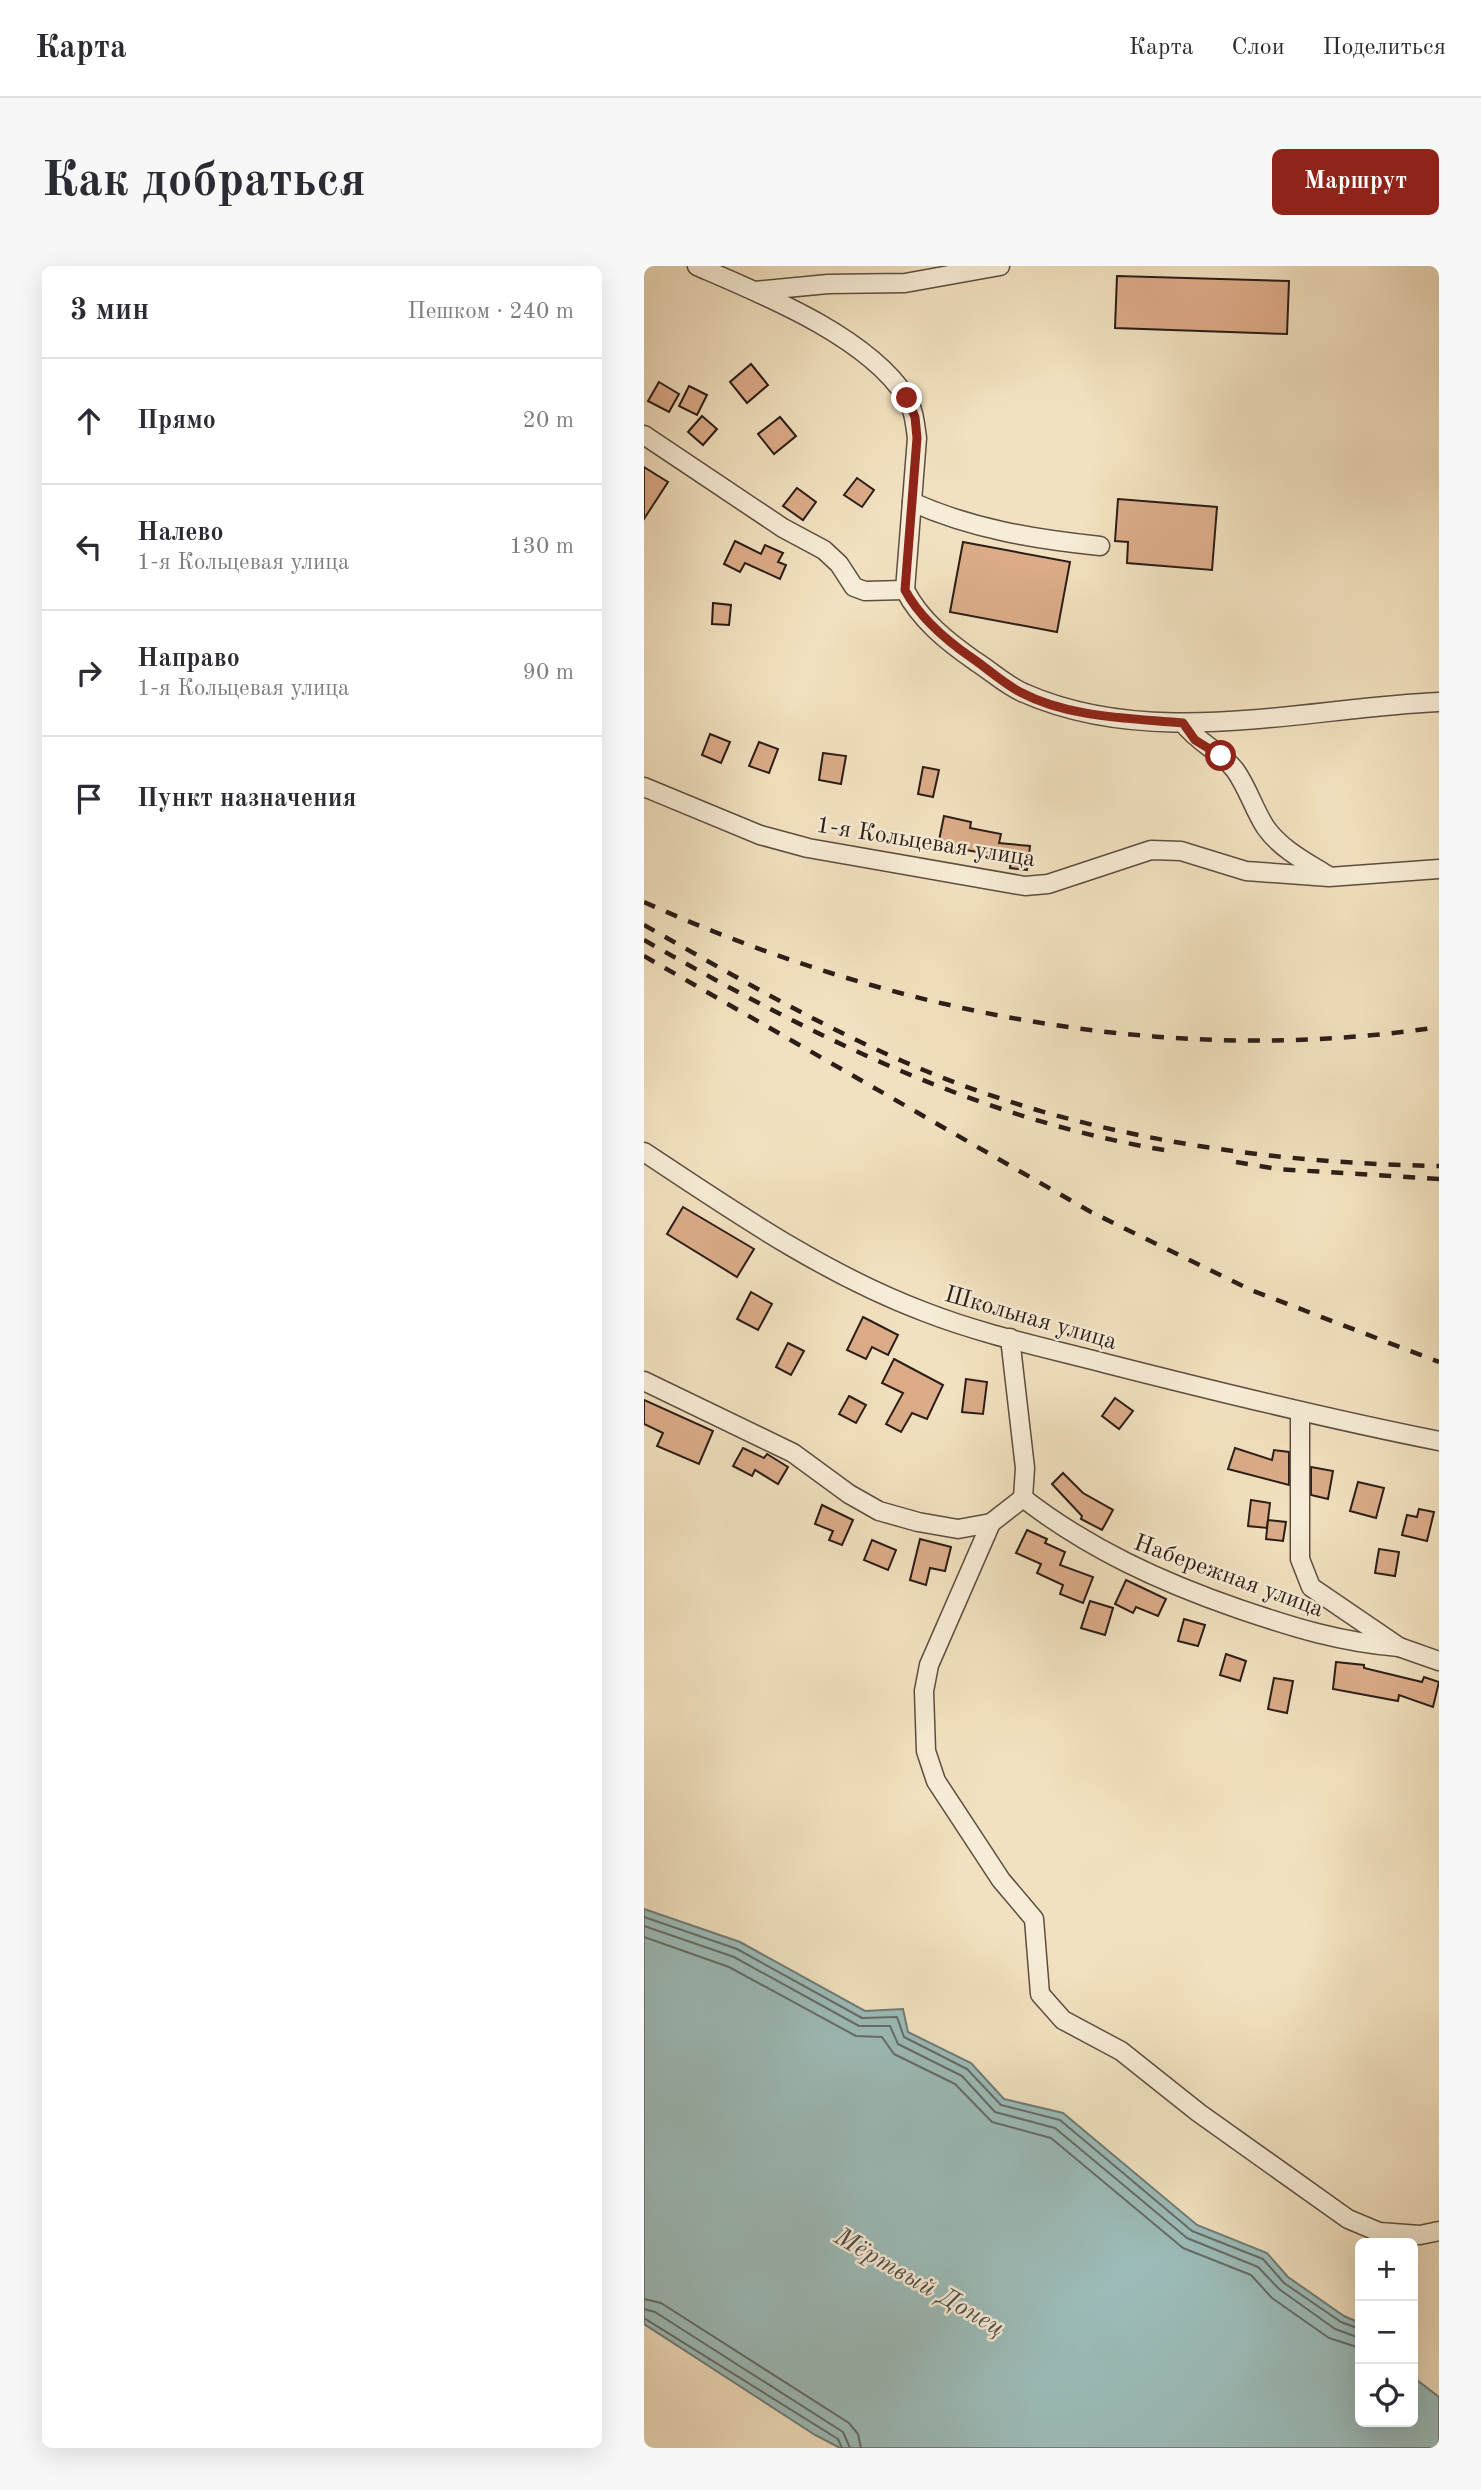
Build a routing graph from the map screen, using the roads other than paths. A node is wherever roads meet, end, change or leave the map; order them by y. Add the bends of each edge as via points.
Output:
1 (697, 266) edge
2 (1000, 266) edge
3 (755, 291) junction
4 (644, 435) edge
5 (912, 502) junction
6 (1100, 546) dead end
7 (905, 590) junction
8 (1439, 702) edge
9 (1183, 723) junction
10 (644, 787) edge
11 (1439, 869) edge
12 (1329, 877) junction
13 (644, 1152) edge
14 (1010, 1338) junction
15 (644, 1381) edge
16 (1300, 1414) junction
17 (1439, 1441) edge
18 (1023, 1498) junction
19 (992, 1523) junction
20 (1399, 1647) junction
21 (1439, 1661) edge
22 (1439, 2231) edge

1 - 3 street
2 - 3 street via 905,283
3 - 5 street via 874,360 907,398 917,438
4 - 7 street via 783,528 824,550 854,587
5 - 6 street via 985,529
5 - 7 street
7 - 9 street via 916,610 959,650 1020,692 1088,714
8 - 9 street
9 - 12 street via 1195,740 1235,770 1279,842
10 - 12 street, 1-я Кольцевая улица via 760,835 808,848 1025,886 1048,884 1151,850 1181,852 1246,871
11 - 12 street, 1-я Кольцевая улица
13 - 14 street, Школьная улица via 777,1238 850,1278 924,1312
14 - 16 street, Школьная улица
14 - 18 street via 1025,1468
15 - 19 street via 793,1453 879,1511 958,1529
16 - 17 street, Школьная улица
16 - 20 street, Набережная улица via 1300,1559 1304,1574 1311,1587
18 - 19 street
18 - 20 street, Набережная улица via 1063,1530 1187,1591 1313,1634
19 - 22 street via 929,1665 924,1691 926,1751 936,1780 1001,1880 1034,1919 1040,1994 1063,2020 1121,2051 1348,2219 1379,2232 1420,2235
20 - 21 street, Набережная улица

